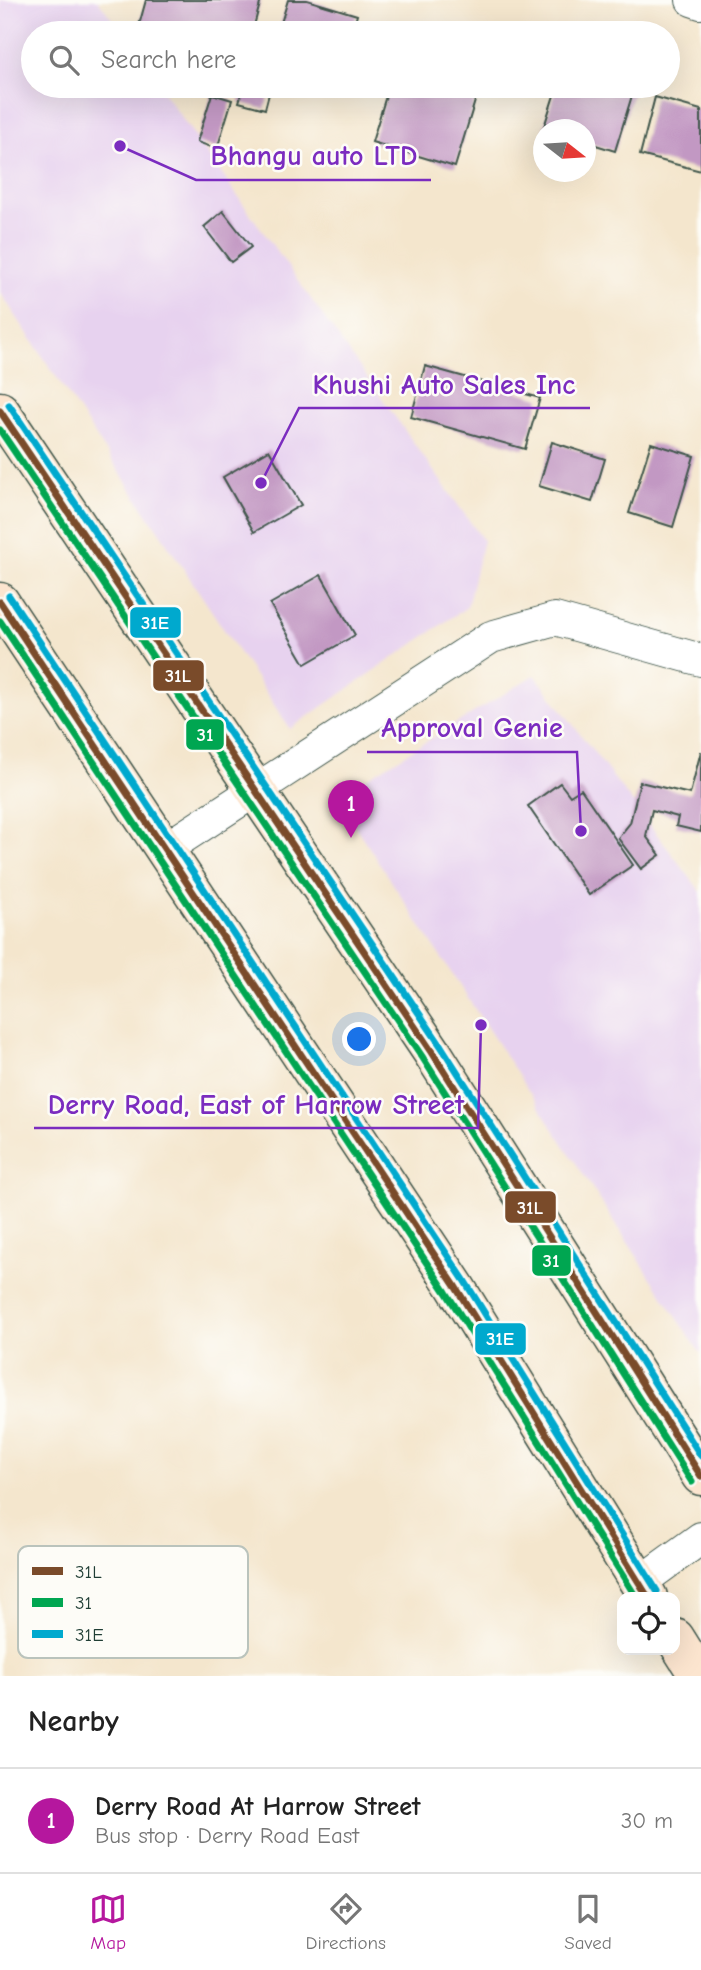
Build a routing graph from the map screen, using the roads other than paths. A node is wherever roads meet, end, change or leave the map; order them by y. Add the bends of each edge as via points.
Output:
1 (692, 0) edge
2 (701, 2) edge
3 (0, 411) edge
4 (0, 602) edge
5 (701, 660) edge
6 (256, 790) junction
7 (165, 849) junction
8 (701, 1476) edge
9 (701, 1538) edge
10 (644, 1590) edge
11 (680, 1646) edge
12 (699, 1676) edge

1 - 2 street
3 - 6 main road
4 - 7 main road
5 - 6 street via 555,619 520,627 491,637
6 - 7 street
6 - 8 main road via 432,1052
7 - 10 main road via 455,1286
9 - 10 street
11 - 12 main road

